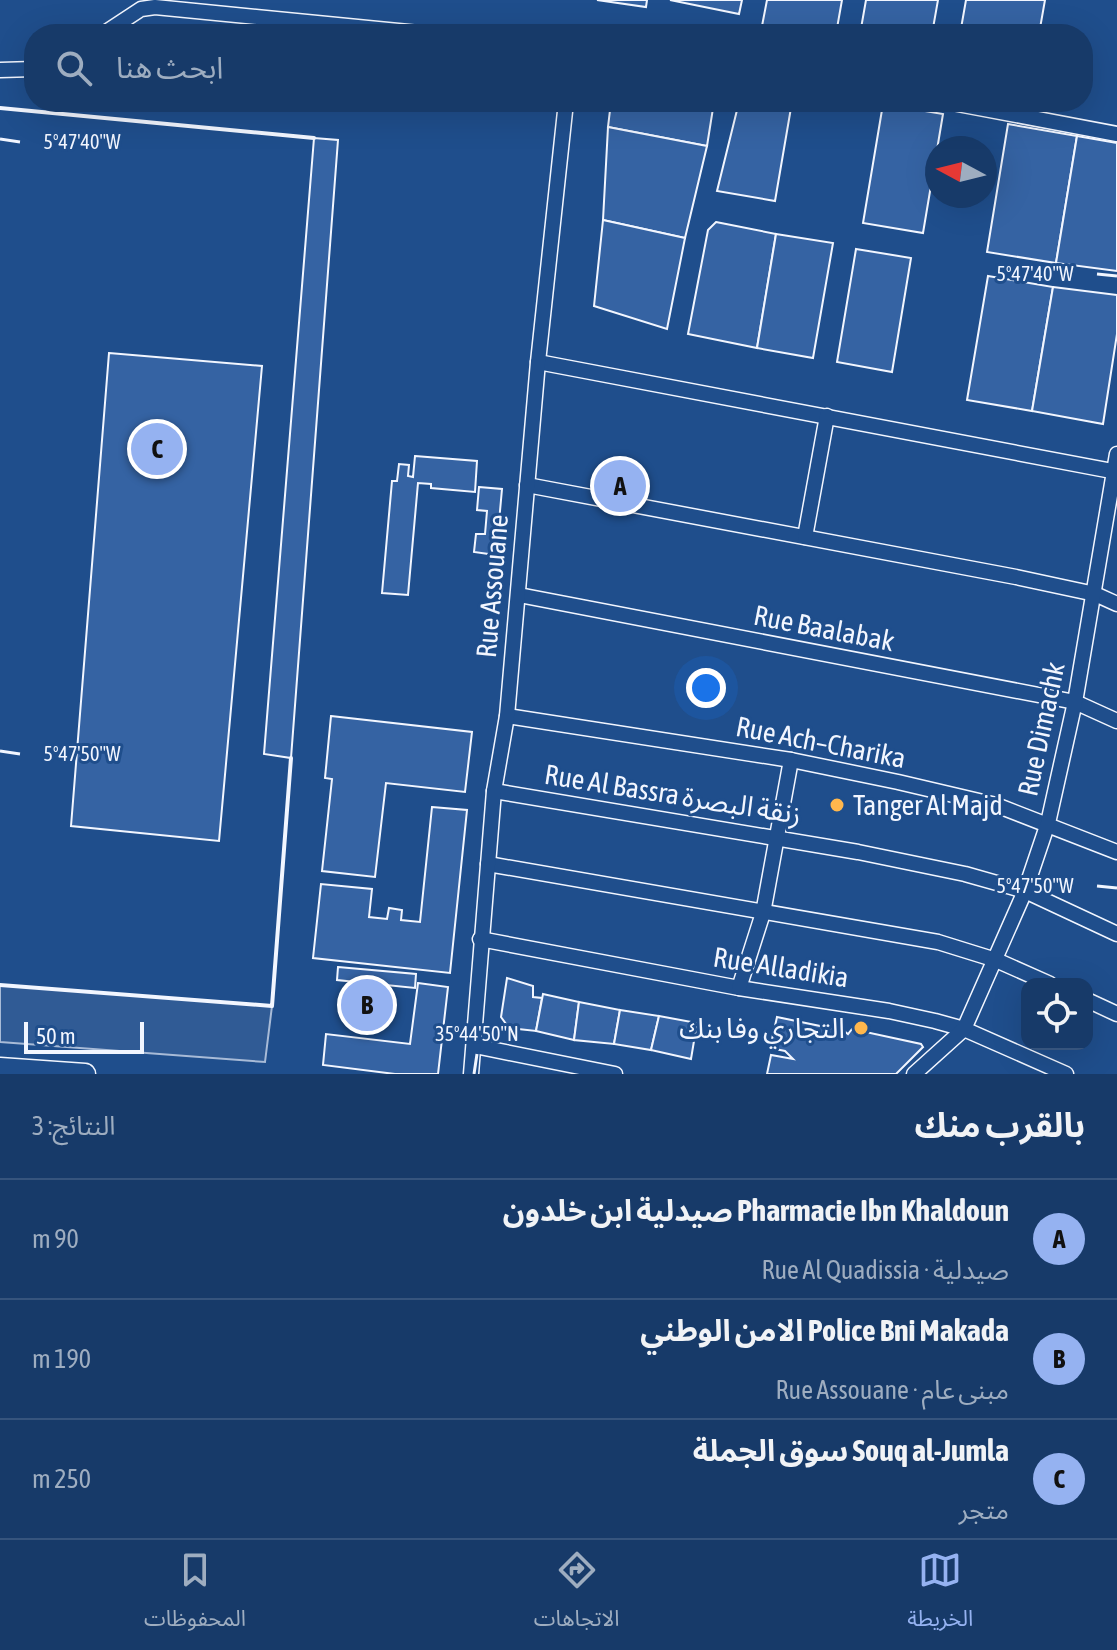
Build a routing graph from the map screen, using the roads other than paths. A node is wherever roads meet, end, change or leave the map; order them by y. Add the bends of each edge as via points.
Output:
1 (120, 24) edge
2 (325, 24) edge
3 (24, 69) edge
4 (0, 70) edge
5 (565, 112) edge
6 (1000, 112) edge
7 (1117, 134) edge
8 (538, 362) junction
9 (827, 416) junction
10 (1117, 454) edge
11 (1115, 471) edge
12 (527, 485) junction
13 (805, 537) junction
14 (1095, 594) junction
15 (519, 595) junction
16 (1117, 604) edge
17 (1075, 702) junction
18 (507, 716) junction
19 (1117, 721) edge
20 (791, 760) junction
21 (494, 791) junction
22 (1048, 823) junction
23 (777, 838) junction
24 (1117, 852) edge
25 (488, 864) junction
26 (1025, 891) junction
27 (763, 913) junction
28 (1117, 934) edge
29 (480, 939) junction
30 (996, 960) junction
31 (1036, 978) edge
32 (739, 988) junction
33 (1093, 1003) edge
34 (1117, 1014) edge
35 (964, 1029) junction
36 (475, 1046) junction
37 (0, 1068) edge
38 (85, 1074) edge
39 (471, 1074) edge
40 (615, 1074) edge
41 (914, 1074) edge
42 (1066, 1074) edge

1 - 2 street via 148,7
3 - 4 street
5 - 8 street, Rue Assouane
6 - 7 street
8 - 9 street
8 - 12 street, Rue Assouane
9 - 11 street
9 - 13 street
10 - 11 street, Rue Dimachk
11 - 14 street, Rue Dimachk
12 - 13 street
12 - 15 street, Rue Assouane
13 - 14 street
14 - 16 street
14 - 17 street, Rue Dimachk
15 - 17 street, Rue Baalabak
15 - 18 street, Rue Assouane
17 - 19 street, Rue Baalabak
17 - 22 street, Rue Dimachk
18 - 20 street, Rue Ach–Charika
18 - 21 street, Rue Assouane
20 - 22 street, Rue Ach–Charika via 996,805
20 - 23 street
21 - 23 street, Rue Al Bassra زنقة البصرة
21 - 25 street, Rue Assouane
22 - 24 street, Rue Ach–Charika
22 - 26 street, Rue Dimachk
23 - 26 street, Rue Al Bassra زنقة البصرة via 965,874
23 - 27 street
25 - 27 street
25 - 29 street, Rue Assouane
26 - 28 street, Rue Al Bassra زنقة البصرة
26 - 30 street, Rue Dimachk
27 - 30 street via 938,942
27 - 32 street
29 - 32 street, Rue Alladikia
29 - 36 street, Rue Assouane
30 - 31 street
30 - 35 street, Rue Dimachk
32 - 35 street, Rue Alladikia via 889,1011
33 - 34 street
35 - 41 street, Rue Dimachk
35 - 42 street, Rue Alladikia
36 - 39 street, Rue Assouane
36 - 40 street
37 - 38 main road

